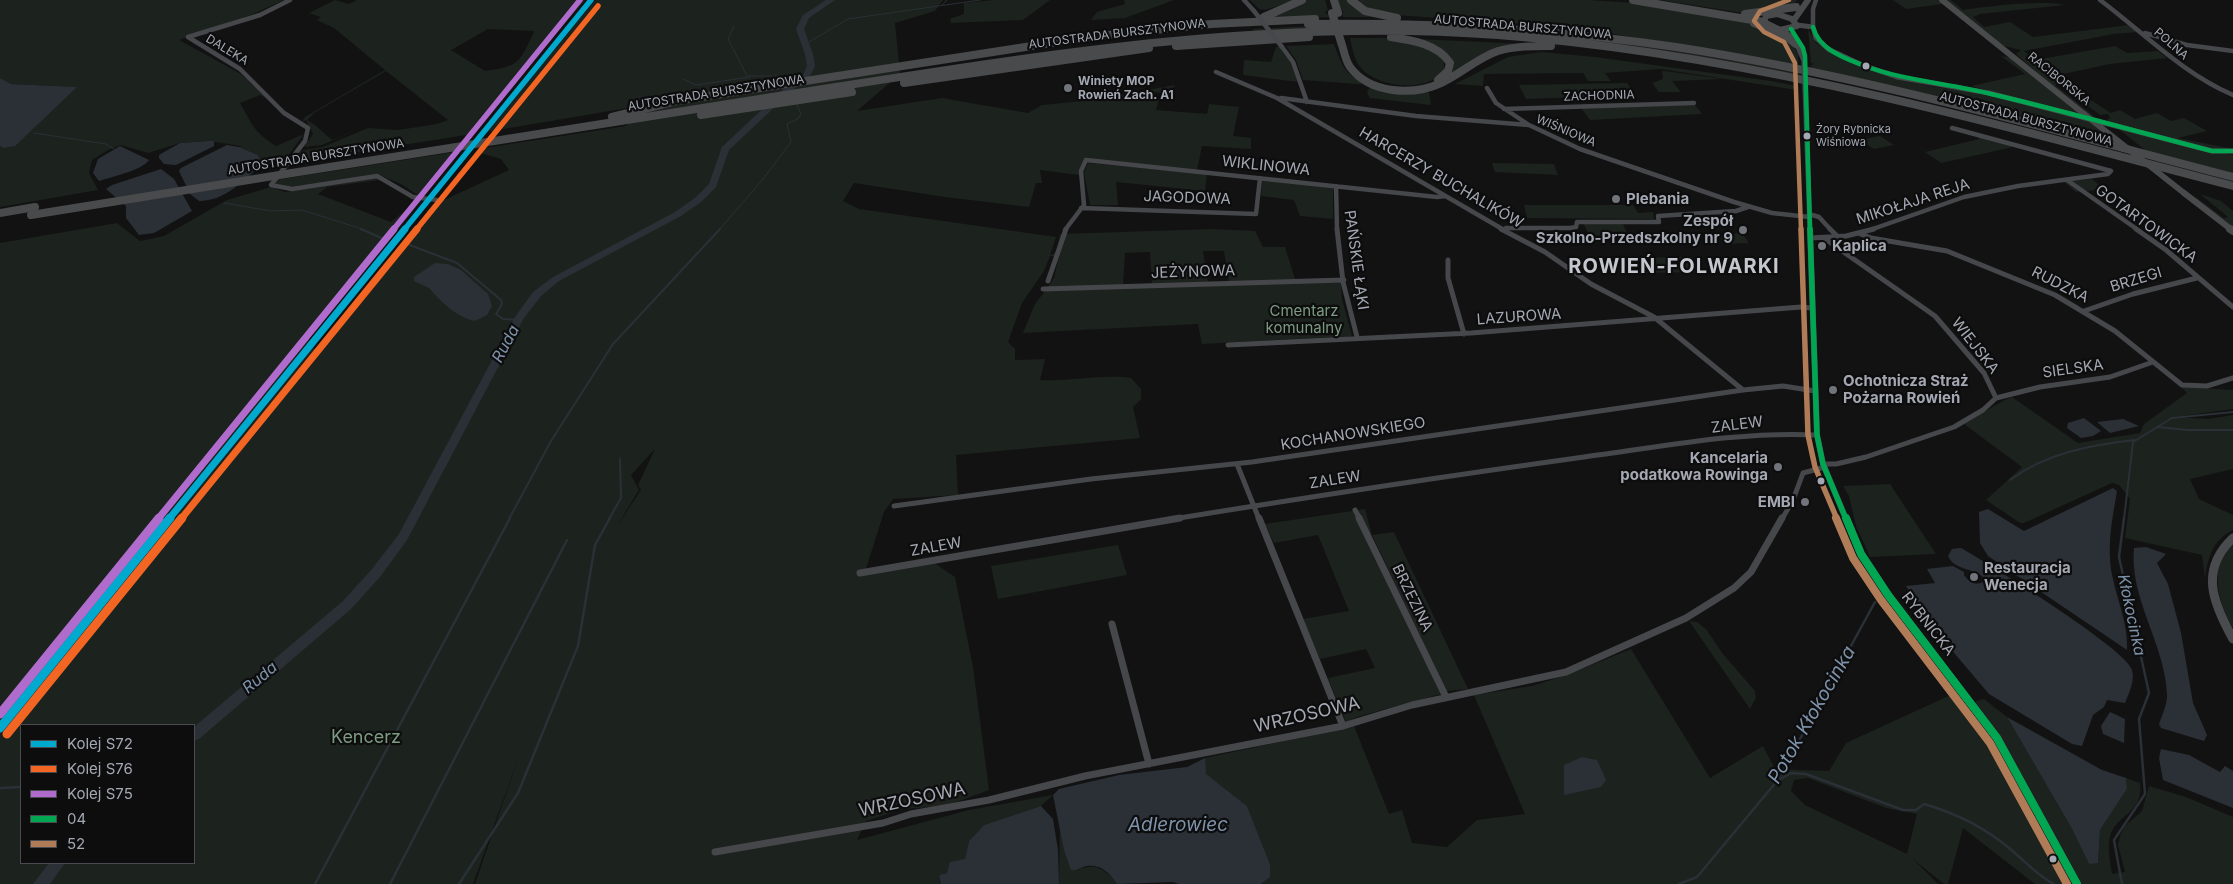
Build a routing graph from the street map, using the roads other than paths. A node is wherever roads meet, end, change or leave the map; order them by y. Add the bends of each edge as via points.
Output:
1 (290, 0) edge
2 (1244, 0) edge
3 (1302, 0) edge
4 (1329, 0) edge
5 (1334, 0) edge
6 (1351, 0) edge
7 (1633, 0) edge
8 (1652, 0) edge
9 (1801, 0) edge
10 (1808, 0) edge
11 (1816, 0) edge
12 (1942, 0) edge
13 (2100, 0) edge
14 (1796, 7) junction
15 (1335, 13) junction
16 (1737, 15) junction
17 (1784, 16) junction
18 (1402, 18) junction
19 (1764, 19) junction
20 (1235, 22) junction
21 (1795, 22) junction
22 (1813, 27) junction
23 (1783, 30) junction
24 (1791, 30) junction
25 (2143, 33) junction
26 (1061, 35) dead end
27 (1388, 36) junction
28 (1090, 37) junction
29 (1344, 42) junction
30 (1796, 44) junction
31 (1556, 46) junction
32 (1702, 51) junction
33 (2233, 51) edge
34 (1804, 61) junction
35 (1216, 72) dead end
36 (947, 77) junction
37 (974, 79) dead end
38 (1813, 80) junction
39 (1487, 88) dead end
40 (2233, 95) edge
41 (1277, 98) junction
42 (1307, 102) junction
43 (1694, 104) dead end
44 (1504, 109) junction
45 (612, 117) junction
46 (1529, 125) junction
47 (1952, 128) dead end
48 (564, 130) junction
49 (2232, 152) edge
50 (293, 170) junction
51 (2233, 177) edge
52 (1260, 178) junction
53 (2066, 180) junction
54 (1336, 186) junction
55 (2233, 186) edge
56 (1444, 196) junction
57 (438, 200) dead end
58 (1748, 207) junction
59 (1081, 208) junction
60 (33, 211) junction
61 (0, 213) edge
62 (1809, 215) junction
63 (0, 220) edge
64 (1502, 228) junction
65 (2233, 231) edge
66 (1858, 233) junction
67 (1837, 236) junction
68 (1810, 238) junction
69 (1825, 239) junction
70 (1448, 260) dead end
71 (2197, 278) junction
72 (1344, 280) junction
73 (1048, 281) dead end
74 (1043, 288) dead end
75 (2233, 307) edge
76 (1812, 308) junction
77 (2084, 311) junction
78 (1658, 320) junction
79 (1464, 334) junction
80 (1357, 337) junction
81 (1228, 345) dead end
82 (2153, 362) junction
83 (2233, 378) edge
84 (1743, 390) junction
85 (1815, 390) junction
86 (1996, 398) junction
87 (1817, 435) junction
88 (1237, 464) junction
89 (1824, 465) junction
90 (894, 506) dead end
91 (1253, 506) junction
92 (1355, 510) dead end
93 (2233, 538) edge
94 (860, 573) dead end
95 (1112, 624) dead end
96 (2233, 639) edge
97 (1446, 697) junction
98 (1343, 726) junction
99 (1150, 764) junction
100 (715, 852) dead end
101 (2075, 881) edge

1 - 57 street, DALEKA via 260,15 188,38 249,76 284,113 308,128 308,135 271,185 288,189 377,176 413,197
2 - 42 street, bridge via 1293,62
3 - 20 highway via 1270,15
4 - 15 highway
5 - 15 highway
6 - 18 highway via 1365,11
7 - 16 highway
8 - 16 highway
9 - 14 main road
10 - 21 main road
11 - 22 street
12 - 65 main road, RACIBORSKA, bridge
13 - 25 street, POLNA
14 - 16 highway
14 - 17 main road
15 - 29 highway, bridge
16 - 19 highway
16 - 30 highway
17 - 19 main road via 1773,14
17 - 21 main road
18 - 20 highway
18 - 32 highway via 1583,30
19 - 23 main road via 1773,28
20 - 28 highway
21 - 22 street
21 - 24 main road
22 - 49 street via 1816,38 1828,49 1897,77 1989,93 2212,151
23 - 24 main road
23 - 30 street, RYBNICKA
24 - 34 street, RYBNICKA via 1804,49
25 - 33 street via 2187,45
25 - 40 street, POLNA via 2174,62
26 - 28 highway
27 - 29 highway via 1414,40 1435,48 1448,62 1447,72 1425,85 1407,87 1380,82 1364,75 1355,66
27 - 31 highway via 1498,40
27 - 36 highway via 1170,46
28 - 45 highway via 650,106
29 - 31 highway via 1349,66 1358,76 1377,85 1409,90 1443,83 1498,52 1523,46
30 - 34 street, RYBNICKA
31 - 38 highway
32 - 45 highway, AUTOSTRADA BURSZTYNOWA via 1496,27 1384,23 1219,28 1128,38
32 - 51 highway, AUTOSTRADA BURSZTYNOWA via 1899,91
34 - 62 street, RYBNICKA, bridge
35 - 41 street, HARCERZY BUCHALIKÓW
36 - 37 highway
36 - 48 highway via 740,110
38 - 48 highway, AUTOSTRADA BURSZTYNOWA via 1674,55 1563,41 1457,33 1301,31 1107,46
38 - 55 highway, AUTOSTRADA BURSZTYNOWA
39 - 44 street via 1490,96
41 - 42 street, WIŚNIOWA
41 - 56 street, HARCERZY BUCHALIKÓW
42 - 46 street, WIŚNIOWA via 1416,116
43 - 44 street, ZACHODNIA
44 - 46 street
45 - 50 highway, AUTOSTRADA BURSZTYNOWA
46 - 58 street, WIŚNIOWA via 1588,152
47 - 53 street, MIKOŁAJA REJA via 2111,171
48 - 50 highway, AUTOSTRADA BURSZTYNOWA
50 - 60 highway, AUTOSTRADA BURSZTYNOWA, bridge
52 - 54 street, WIKLINOWA
52 - 59 street, JAGODOWA via 1256,214
52 - 59 street, WIKLINOWA via 1086,160 1081,172 1084,205
53 - 66 street, MIKOŁAJA REJA via 1964,197
53 - 71 street, GOTARTOWICKA via 2161,247
54 - 56 street, WIKLINOWA
54 - 72 street, PAŃSKIE ŁĄKI via 1335,220
56 - 64 street, HARCERZY BUCHALIKÓW
58 - 62 street, WIŚNIOWA via 1772,213
58 - 64 street via 1736,211 1658,216 1659,222 1577,222 1576,227 1570,228
59 - 73 street via 1066,230
60 - 61 highway, AUTOSTRADA BURSZTYNOWA
60 - 63 highway, AUTOSTRADA BURSZTYNOWA
62 - 67 street via 1819,217
62 - 68 street, RYBNICKA
64 - 78 street, HARCERZY BUCHALIKÓW via 1545,252 1591,284
66 - 67 street, MIKOŁAJA REJA
66 - 77 street, RUDZKA via 1970,258
67 - 69 street, MIKOŁAJA REJA
68 - 69 street, MIKOŁAJA REJA
68 - 76 street, RYBNICKA
69 - 86 street, WIEJSKA via 1935,316 1984,373
70 - 79 street via 1448,278
71 - 75 street, GOTARTOWICKA
71 - 77 street, BRZEGI via 2133,294
72 - 74 street, JEŻYNOWA
72 - 80 street, PAŃSKIE ŁĄKI
76 - 78 street, LAZUROWA
76 - 85 street, RYBNICKA
77 - 82 street, RUDZKA
78 - 79 street, LAZUROWA
78 - 84 street, HARCERZY BUCHALIKÓW
79 - 80 street, LAZUROWA
80 - 81 street, LAZUROWA
82 - 83 street, RUDZKA via 2179,383 2188,386 2207,386
82 - 86 street, SIELSKA via 2110,377 2040,387
84 - 85 street, KOCHANOWSKIEGO via 1783,386
84 - 88 street, KOCHANOWSKIEGO
85 - 87 street, RYBNICKA
86 - 89 street, WIEJSKA via 1954,427 1866,457
87 - 89 street, RYBNICKA
87 - 91 street, ZALEW via 1781,433 1690,443 1454,474
88 - 90 street, KOCHANOWSKIEGO via 1090,479
88 - 91 street
89 - 97 street, WRZOSOWA via 1803,473 1793,500 1751,572 1734,588 1686,618 1566,672
89 - 101 street, RYBNICKA via 1849,531 1870,570 1997,738
91 - 94 street, ZALEW
91 - 98 street
92 - 97 street, BRZEZINA
93 - 96 main road via 2217,556 2212,579 2217,606
95 - 99 street
97 - 98 street, WRZOSOWA
98 - 99 street, WRZOSOWA
99 - 100 street, WRZOSOWA via 911,814 883,823

